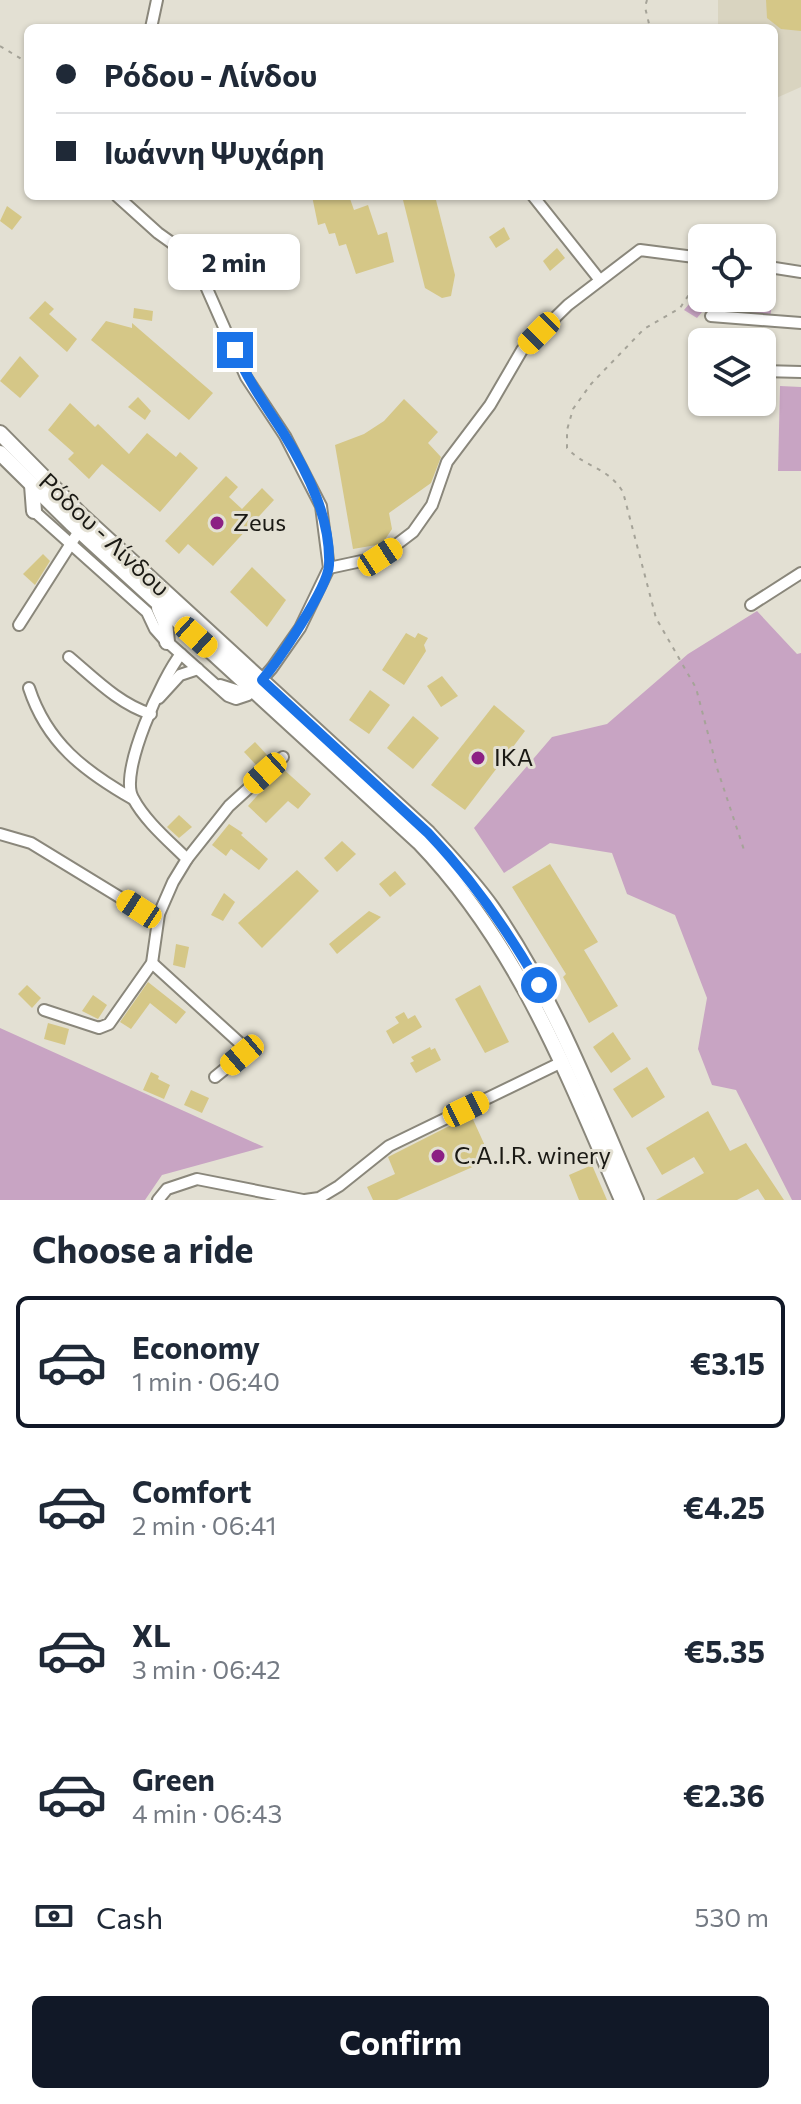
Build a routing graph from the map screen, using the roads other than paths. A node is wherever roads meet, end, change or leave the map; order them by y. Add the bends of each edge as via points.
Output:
1 (157, 0) edge
2 (152, 24) edge
3 (121, 200) edge
4 (536, 200) edge
5 (688, 256) edge
6 (776, 268) edge
7 (801, 272) edge
8 (599, 279) junction
9 (711, 316) dead end
10 (801, 323) edge
11 (776, 371) edge
12 (801, 372) edge
13 (0, 433) edge
14 (0, 453) edge
15 (32, 485) junction
16 (34, 511) joint
17 (79, 531) junction
18 (70, 544) junction
19 (329, 568) junction
20 (801, 573) edge
21 (156, 600) junction
22 (751, 605) dead end
23 (19, 625) dead end
24 (167, 642) junction
25 (181, 654) junction
26 (69, 657) dead end
27 (198, 669) junction
28 (258, 685) junction
29 (29, 688) dead end
30 (158, 699) junction
31 (151, 714) junction
32 (283, 757) dead end
33 (133, 799) junction
34 (0, 834) edge
35 (187, 859) junction
36 (159, 914) junction
37 (152, 963) junction
38 (44, 1010) dead end
39 (562, 1062) junction
40 (215, 1077) dead end
41 (158, 1200) edge
42 (304, 1200) edge
43 (622, 1200) edge
44 (636, 1200) edge

1 - 2 street
3 - 19 street via 186,253 202,274 246,377 285,436 321,506
4 - 8 street
5 - 8 street via 640,250
6 - 7 street
8 - 19 street via 522,350 490,405 447,462 432,505 413,532 380,557
9 - 10 street
11 - 12 street
13 - 28 main road, Ρόδου - Λίνδου
14 - 15 main road, Ρόδου - Λίνδου
15 - 16 main road
15 - 17 main road, Ρόδου - Λίνδου
16 - 18 street
17 - 18 street
17 - 21 main road, Ρόδου - Λίνδου
18 - 23 street
18 - 24 street via 149,614
19 - 28 street via 300,628
20 - 22 street
21 - 24 main road
21 - 28 main road, Ρόδου - Λίνδου
24 - 25 street
25 - 27 street
25 - 30 street
26 - 31 street via 136,710
27 - 28 street via 235,690
27 - 30 street via 180,675
28 - 39 main road, Ρόδου - Λίνδου via 462,890 519,977
28 - 44 main road, Ρόδου - Λίνδου via 428,833 491,906 562,1031
29 - 33 street via 37,713 69,754
30 - 31 street
31 - 33 street via 131,765
32 - 35 street via 229,806
33 - 35 street
34 - 36 street via 31,843 139,909
35 - 36 street
36 - 37 street
37 - 38 street via 105,1028
37 - 40 street via 242,1045 242,1055
39 - 42 street via 389,1146 339,1186
39 - 43 main road, Ρόδου - Λίνδου
41 - 42 street via 167,1189 197,1179

